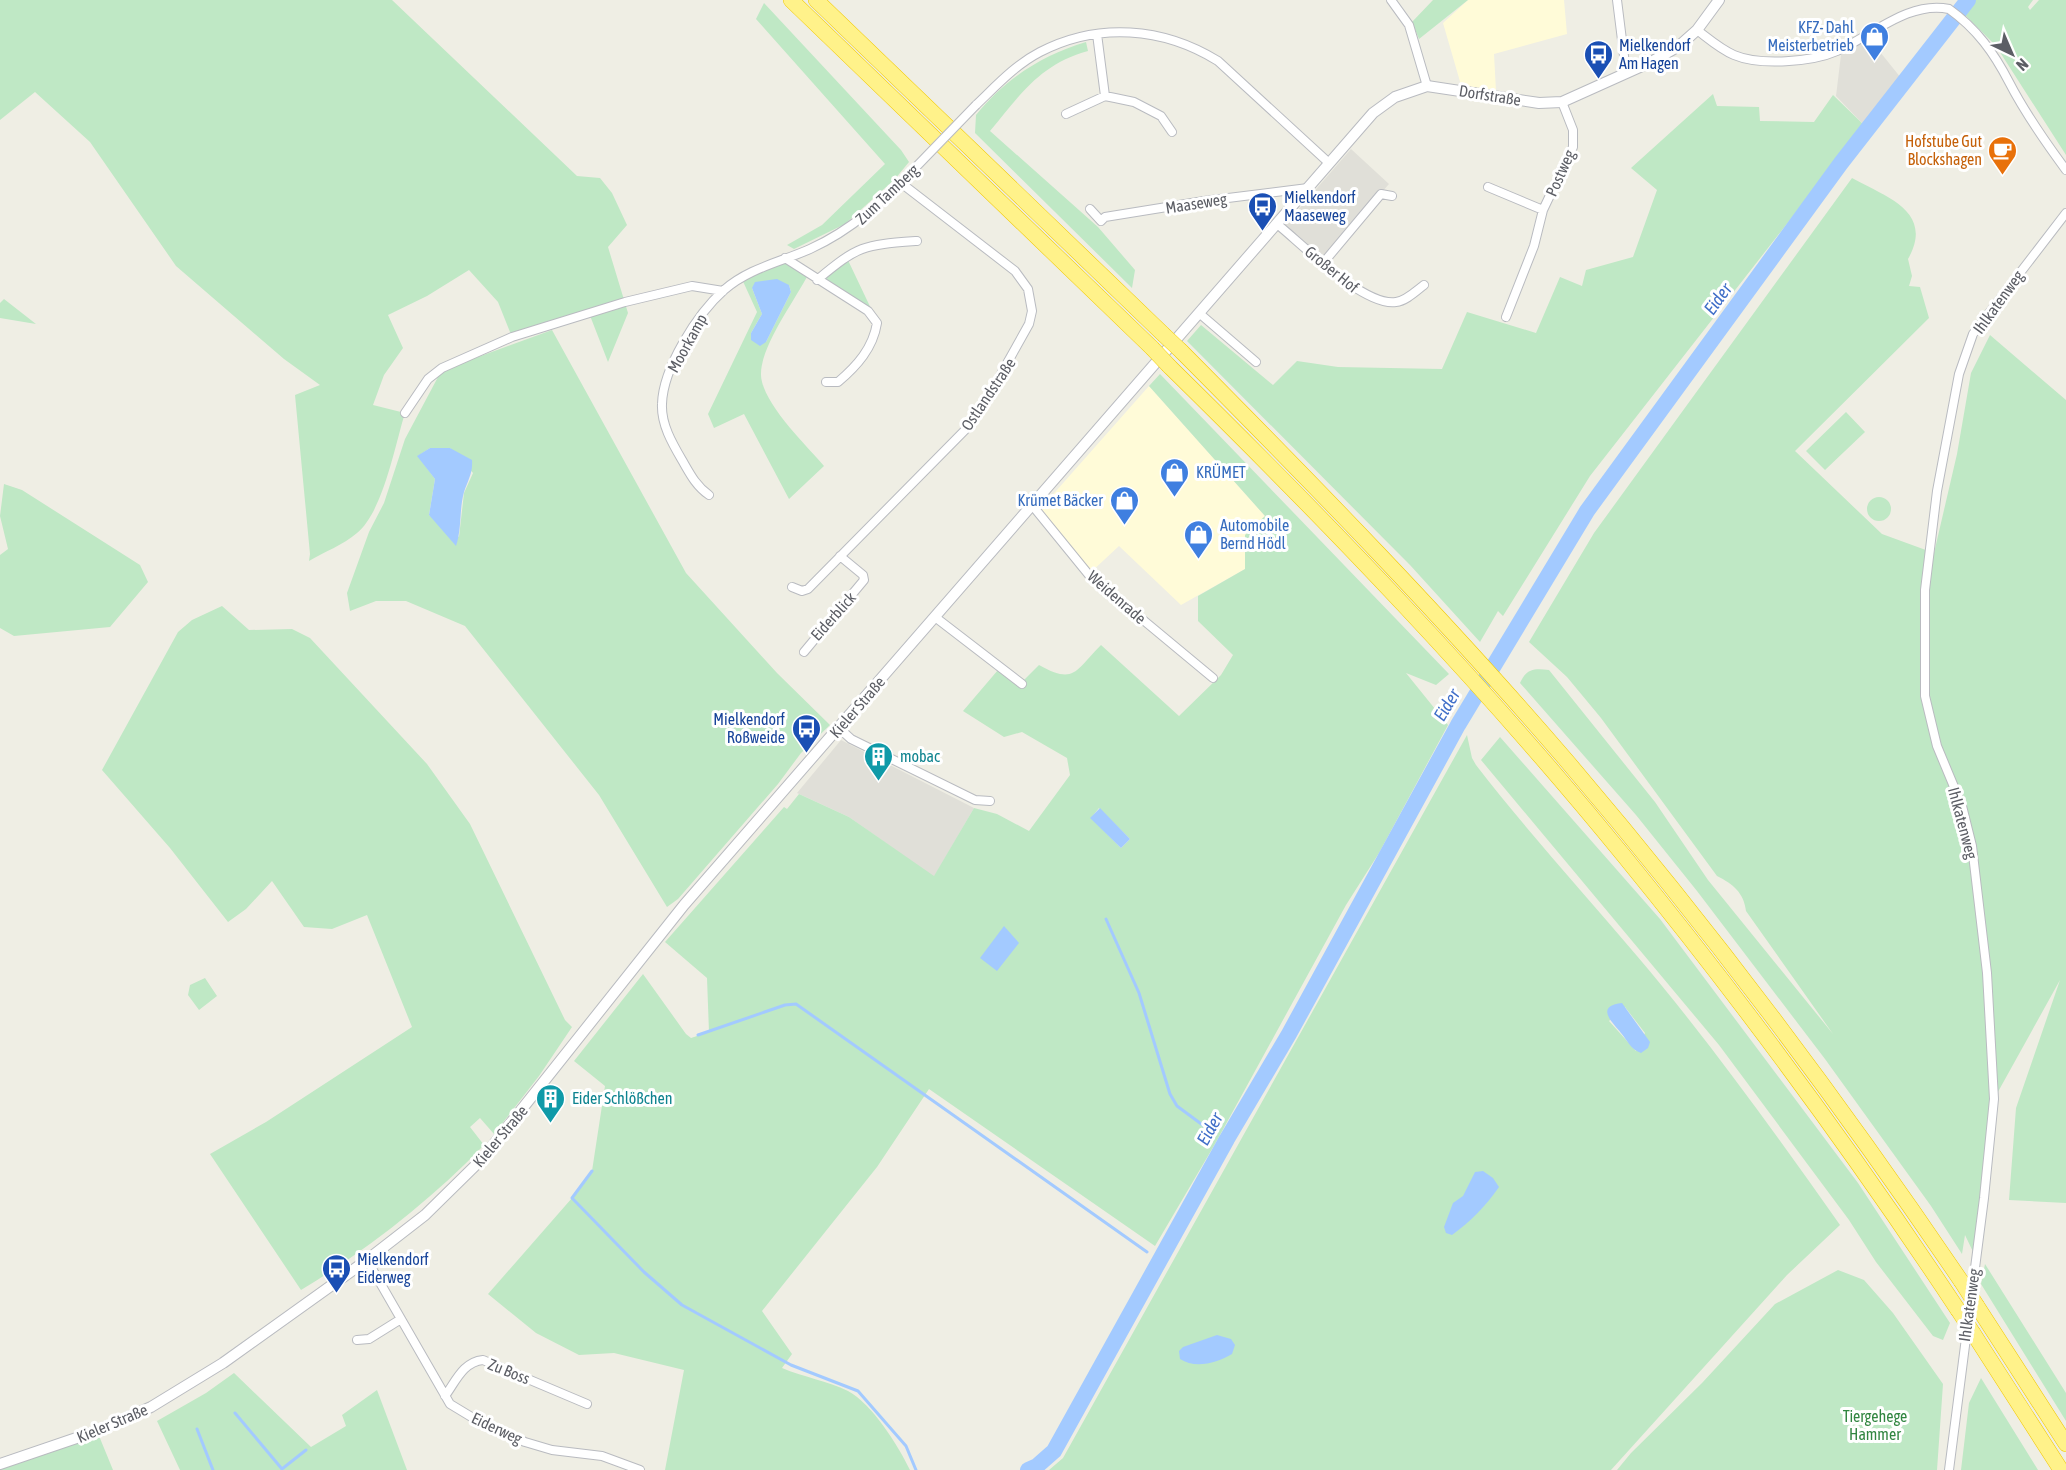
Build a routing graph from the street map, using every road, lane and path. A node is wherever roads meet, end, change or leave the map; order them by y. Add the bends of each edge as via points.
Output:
1 (791, 0) edge
2 (816, 0) edge
3 (1390, 0) edge
4 (1617, 0) edge
5 (1719, 0) edge
6 (1697, 30) junction
7 (1097, 34) junction
8 (1626, 72) junction
9 (1426, 86) junction
10 (1105, 96) junction
11 (1562, 102) junction
12 (1066, 114) dead end
13 (1172, 132) dead end
14 (1329, 163) junction
15 (2066, 170) edge
16 (901, 183) junction
17 (1488, 187) dead end
18 (1308, 188) junction
19 (1392, 196) dead end
20 (1090, 209) dead end
21 (1543, 210) junction
22 (2066, 213) edge
23 (1279, 221) junction
24 (917, 241) dead end
25 (785, 258) junction
26 (1324, 262) junction
27 (818, 280) junction
28 (1424, 285) dead end
29 (723, 291) junction
30 (1199, 313) junction
31 (1506, 317) dead end
32 (1256, 362) dead end
33 (825, 382) dead end
34 (405, 413) dead end
35 (709, 495) dead end
36 (1032, 506) junction
37 (840, 556) junction
38 (792, 587) dead end
39 (935, 617) junction
40 (804, 652) dead end
41 (1213, 678) dead end
42 (1022, 684) dead end
43 (839, 728) junction
44 (990, 801) dead end
45 (367, 1260) junction
46 (401, 1319) junction
47 (357, 1340) dead end
48 (446, 1396) junction
49 (587, 1404) dead end
50 (2066, 1444) edge
51 (0, 1464) edge
52 (640, 1470) edge
53 (1949, 1470) edge
54 (2061, 1470) edge

1 - 54 highway, bridge via 1152,348 1342,540 1497,708 1623,854 1735,996 1867,1175
2 - 50 highway, bridge via 1181,351 1347,519 1472,653 1636,842 1803,1057 1961,1281
3 - 9 street via 1409,25
4 - 8 street
5 - 6 street, Dorfstraße
6 - 8 street, Dorfstraße via 1679,46
6 - 15 street via 1736,56 1759,61 1812,59 1839,51 1894,12 1913,4 1929,2 1947,7 1971,27 2003,68
7 - 10 street
7 - 14 street, Zum Tamberg via 1152,34 1198,49 1240,80
7 - 16 street, Zum Tamberg, bridge via 1068,40 1013,71
8 - 11 street, Dorfstraße
9 - 11 street, Dorfstraße via 1539,103
9 - 14 street, Dorfstraße via 1395,97 1373,113
10 - 12 street
10 - 13 street via 1134,102 1161,116
11 - 21 street, Postweg via 1573,130 1573,147
14 - 18 street, Dorfstraße
16 - 25 street, Zum Tamberg via 844,232
16 - 37 street, Ostlandstraße via 1015,271 1028,289 1032,311 1016,351 969,427
17 - 21 street, Postweg
18 - 20 street, Maaseweg via 1204,201 1105,217 1101,221
18 - 23 street, Dorfstraße
19 - 26 street via 1381,194
21 - 31 street, Postweg via 1534,246
22 - 53 street, Ihlkatenweg via 1973,334 1959,374 1937,491 1925,590 1925,696 1937,746 1962,806 1972,846 1987,973 1994,1099
23 - 26 street, Großer Hof
23 - 30 street, Kieler Straße
24 - 27 street via 858,248
25 - 27 street
25 - 29 street, Zum Tamberg via 741,277
26 - 28 street, Großer Hof via 1356,289 1384,302 1397,302
27 - 33 street via 868,311 878,323 870,346 851,371 838,382
29 - 34 street via 692,286 512,337 442,368 428,379
29 - 35 street, Moorkamp via 690,333 665,387 662,405 671,440 692,478
30 - 32 street
30 - 36 street, Kieler Straße
36 - 39 street, Kieler Straße
36 - 41 street, Weidenrade via 1089,575
37 - 38 street, Ostlandstraße via 808,589
37 - 40 street, Eiderblick via 864,580
39 - 42 street
39 - 43 street, Kieler Straße
43 - 44 street via 851,739 975,800
43 - 45 street, Kieler Straße via 684,905 483,1158 425,1215
45 - 46 street, Eiderweg
45 - 51 street, Kieler Straße via 223,1363 151,1407 97,1431
46 - 47 street via 369,1339
46 - 48 street, Eiderweg
48 - 49 street, Zu Boss via 465,1366 483,1360
48 - 52 street, Eiderweg via 450,1404 525,1442 552,1450 602,1456

